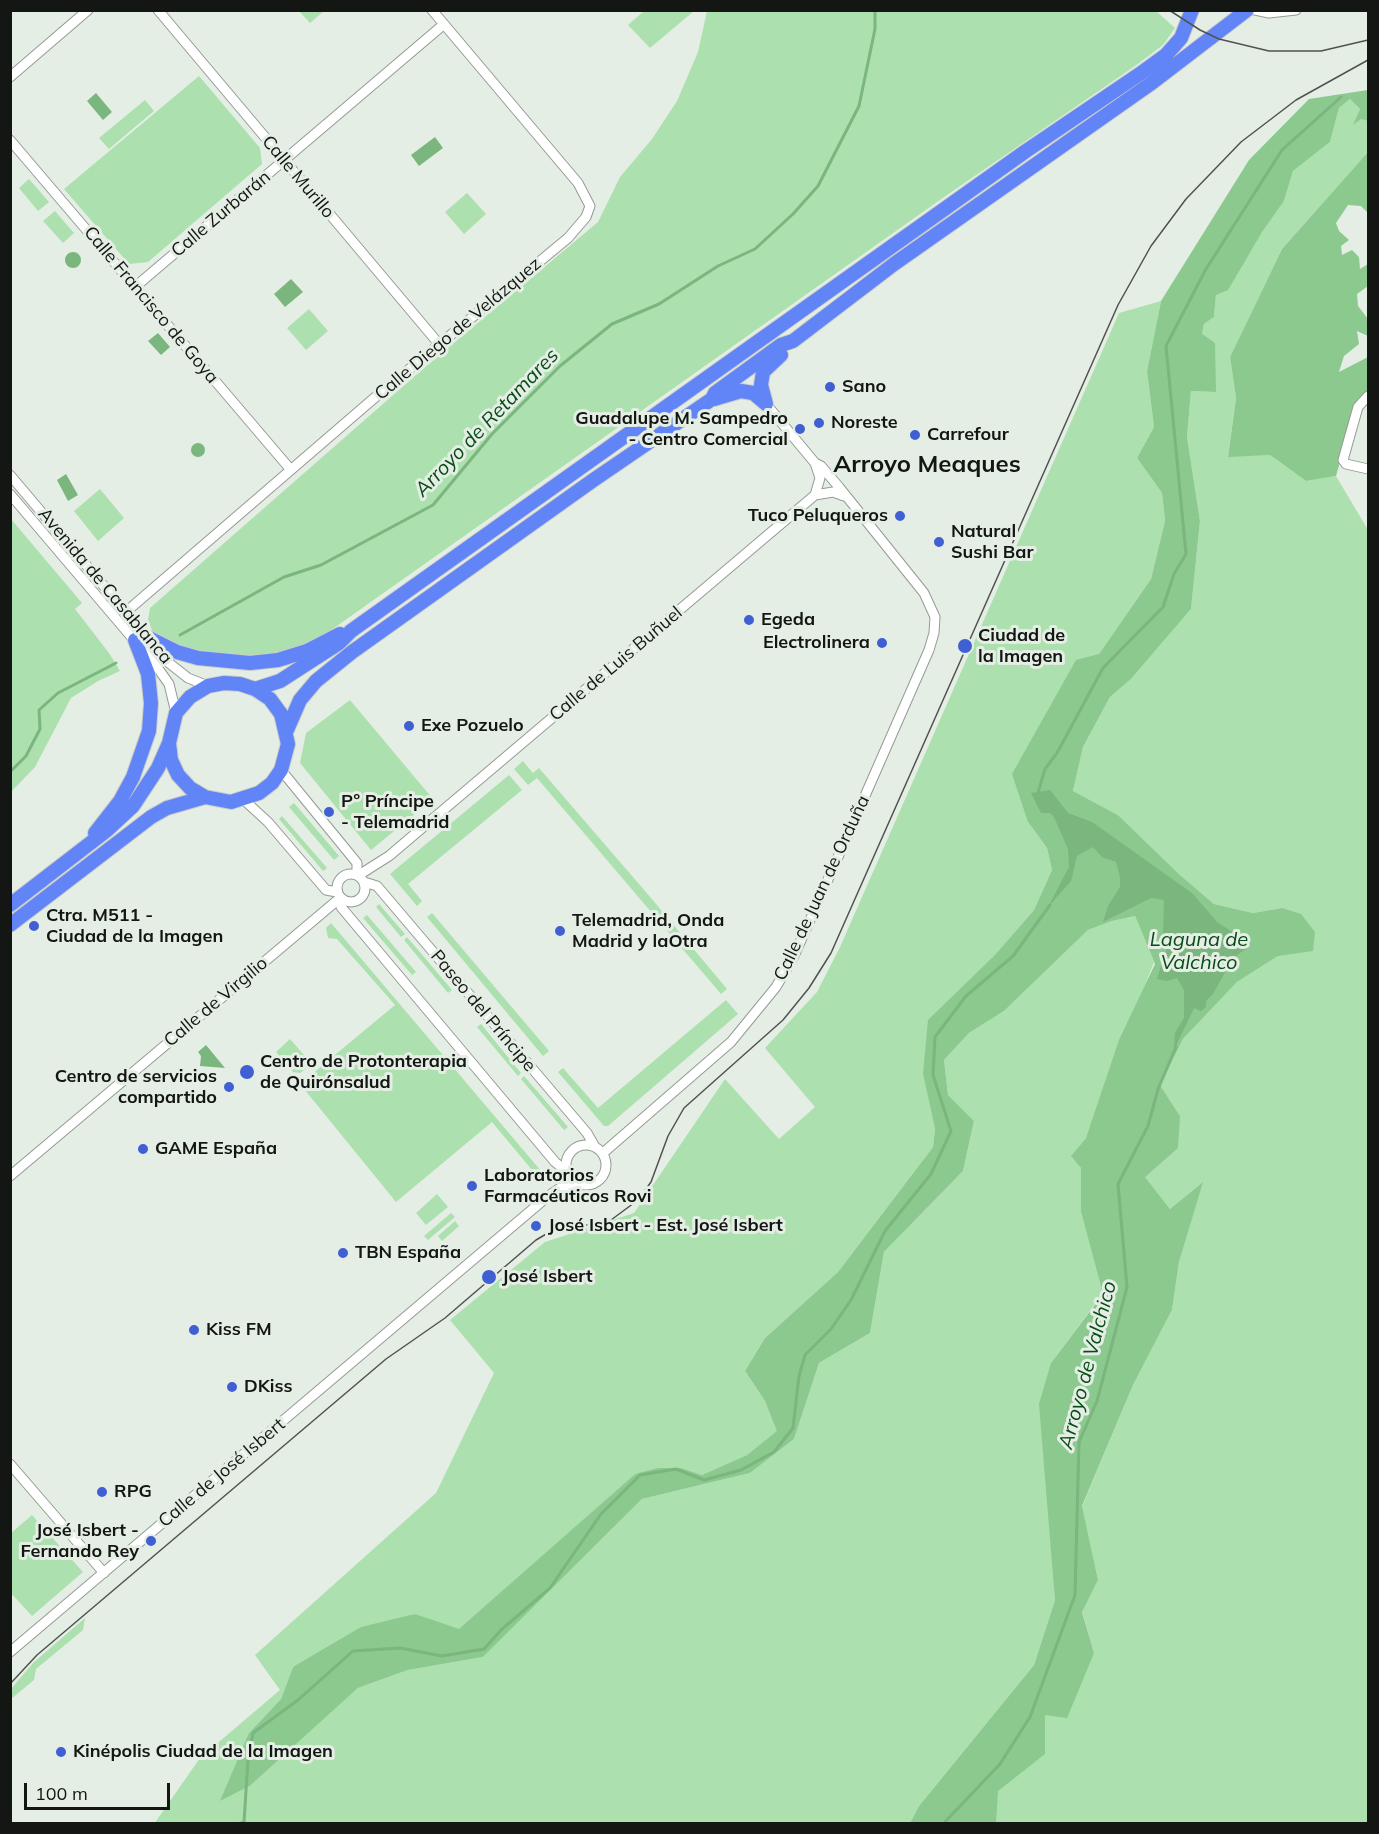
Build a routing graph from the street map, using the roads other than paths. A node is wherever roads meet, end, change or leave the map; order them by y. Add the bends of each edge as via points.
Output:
1 (88, 10) edge
2 (158, 10) edge
3 (432, 10) edge
4 (1192, 10) edge
5 (1247, 10) edge
6 (1255, 10) edge
7 (1296, 10) edge
8 (443, 25) junction
9 (10, 77) edge
10 (10, 140) edge
11 (284, 160) junction
12 (135, 287) junction
13 (793, 341) junction
14 (439, 344) junction
15 (1368, 396) edge
16 (712, 399) junction
17 (766, 404) junction
18 (815, 463) junction
19 (1368, 469) edge
20 (291, 470) junction
21 (10, 475) edge
22 (10, 494) edge
23 (815, 495) junction
24 (844, 496) junction
25 (126, 611) junction
26 (351, 631) junction
27 (141, 638) junction
28 (208, 687) junction
29 (255, 689) junction
30 (176, 713) junction
31 (287, 730) junction
32 (169, 743) junction
33 (281, 770) junction
34 (205, 797) junction
35 (244, 800) junction
36 (86, 845) junction
37 (360, 877) junction
38 (340, 897) junction
39 (10, 905) edge
40 (10, 925) edge
41 (599, 1150) junction
42 (565, 1170) junction
43 (10, 1176) edge
44 (576, 1184) junction
45 (10, 1464) edge
46 (104, 1573) junction
47 (10, 1652) edge

1 - 9 street
2 - 11 street, Calle Murillo
3 - 8 street, Calle Diego de Velázquez
4 - 26 highway via 1182,38 1166,55
5 - 13 highway
6 - 7 street
8 - 11 street, Calle Zurbarán
8 - 14 street, Calle Diego de Velázquez via 578,183 590,206 568,238
10 - 12 street, Calle Francisco de Goya
11 - 12 street, Calle Zurbarán
11 - 14 street, Calle Murillo
12 - 20 street, Calle Francisco de Goya
13 - 16 highway via 781,345
13 - 17 highway via 763,372 761,385
14 - 20 street, Calle Diego de Velázquez
15 - 19 street via 1358,407 1343,460
16 - 17 highway via 741,391 753,393
16 - 31 highway via 352,652 316,681 300,700
17 - 18 street
18 - 23 street via 820,478
18 - 24 street
20 - 25 street, Calle Diego de Velázquez
21 - 25 street, Avenida de Casablanca
22 - 27 street, Avenida de Casablanca
23 - 24 street via 833,492
23 - 37 street, Calle de Luis Buñuel
24 - 41 street, Calle de Juan de Orduña via 924,593 935,617 930,650 794,957 776,987 731,1042
25 - 27 street, Avenida de Casablanca
26 - 27 highway via 307,651 250,663 198,658
26 - 29 highway via 292,674
27 - 28 street, Avenida de Casablanca via 179,673
27 - 30 street, Avenida de Casablanca via 169,684
27 - 36 highway via 152,703 145,748 120,801
28 - 29 highway via 224,683
28 - 30 highway via 190,697
29 - 31 highway via 270,699
30 - 32 highway
31 - 33 highway via 288,744
32 - 34 highway via 178,775
32 - 36 highway via 133,806
33 - 35 highway via 259,794
33 - 37 street via 357,863
34 - 35 highway via 217,801
34 - 40 highway via 168,808 151,818
35 - 38 street via 326,890
36 - 39 highway
37 - 38 street via 344,875 339,879
37 - 38 street via 363,896 350,902
37 - 41 street, Paseo del Príncipe via 377,886
38 - 42 street via 341,907
38 - 43 street, Calle de Virgilio
41 - 42 street via 586,1145 577,1147 565,1161
41 - 44 street via 606,1164 604,1174 597,1183
42 - 44 street
44 - 46 street, Calle de José Isbert via 547,1197
45 - 46 street
46 - 47 street, Calle de José Isbert

